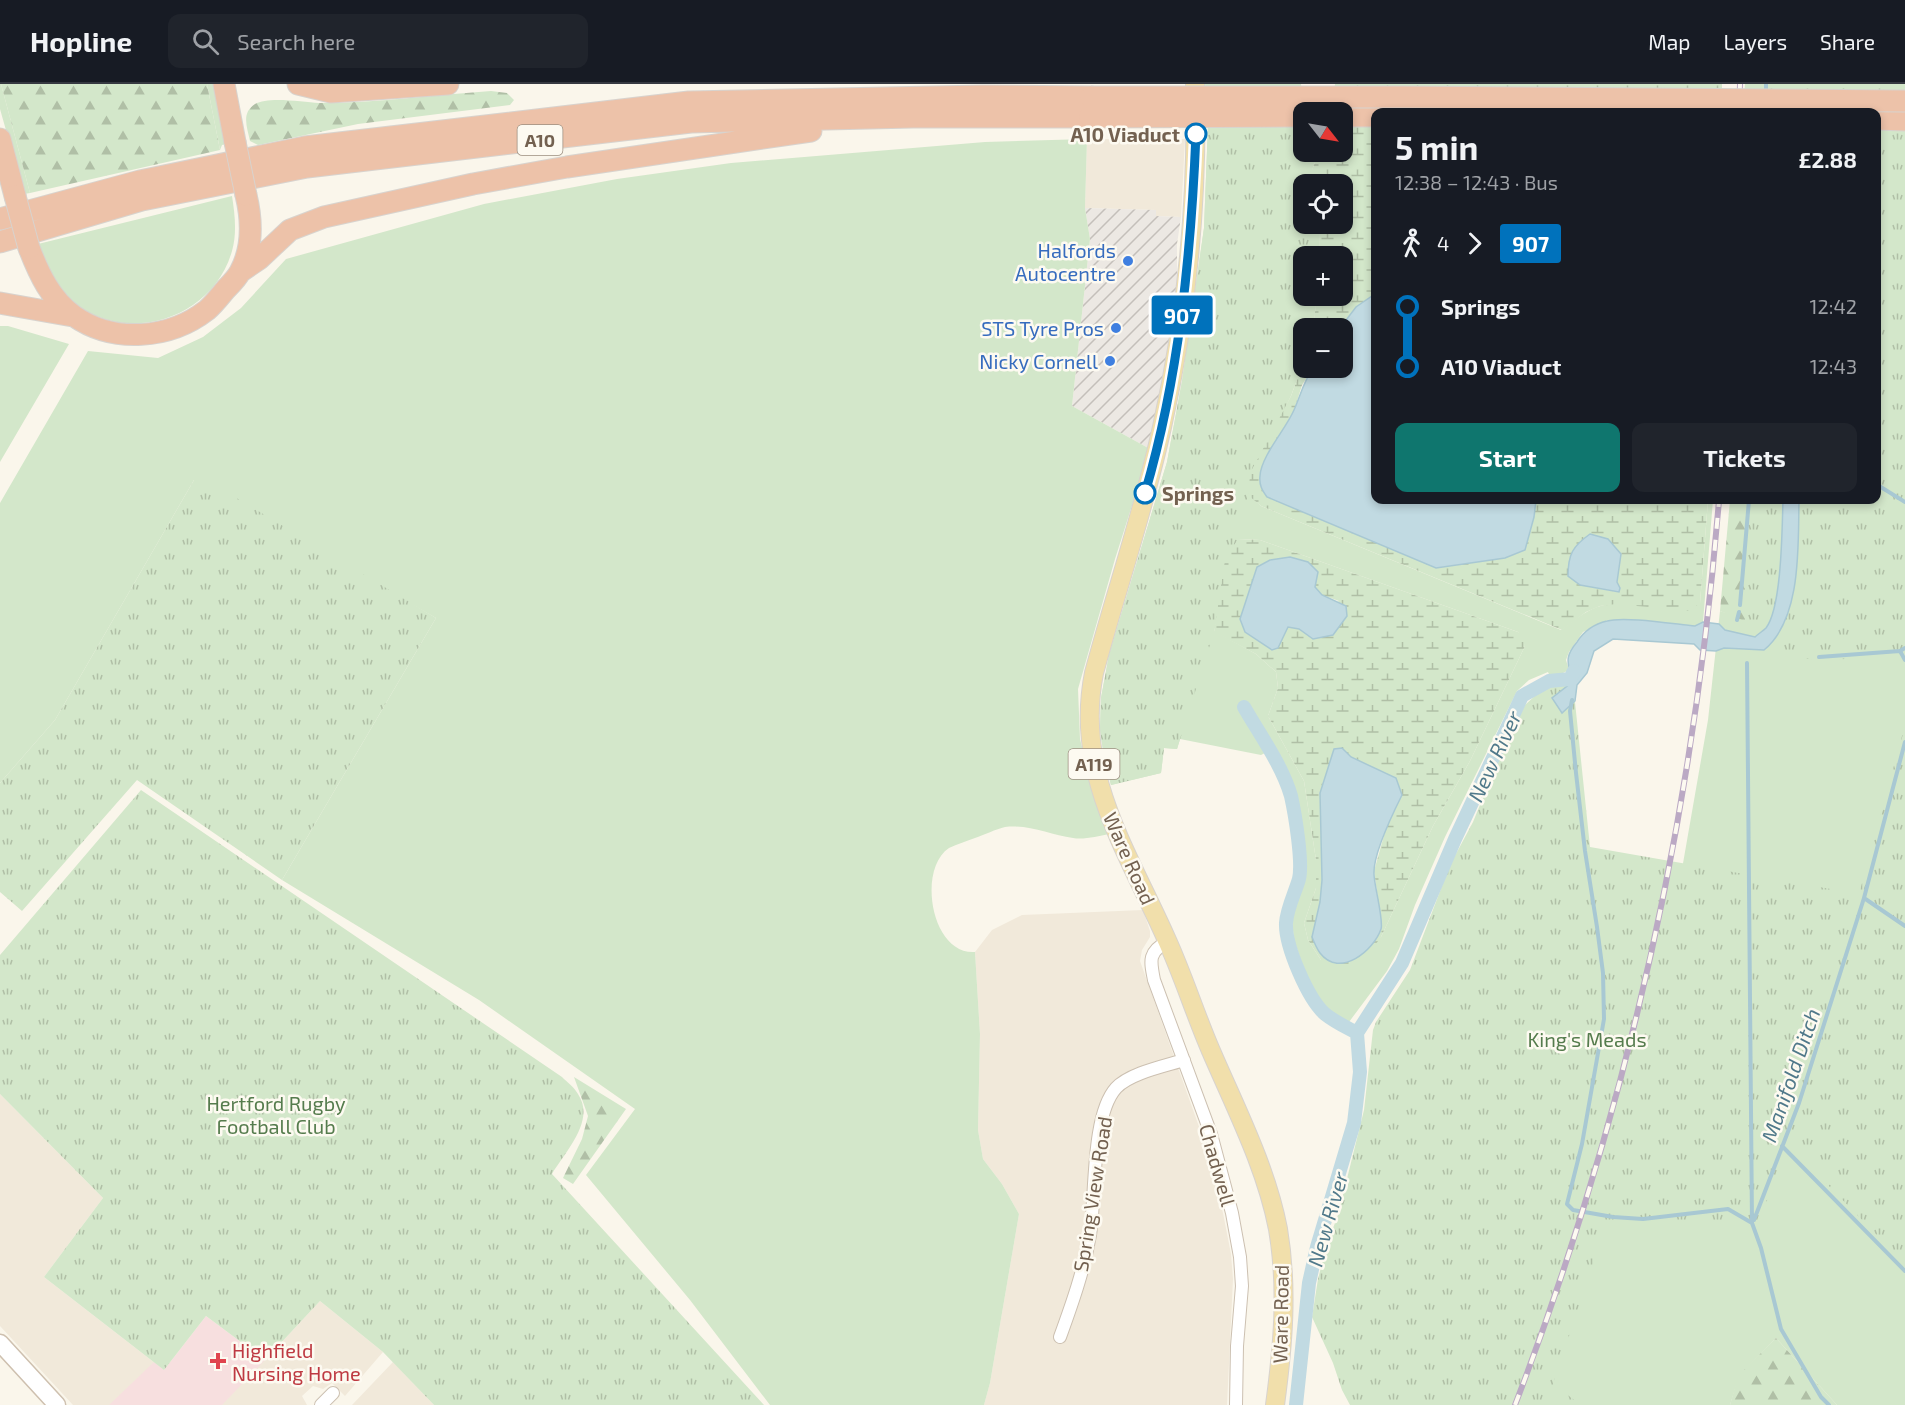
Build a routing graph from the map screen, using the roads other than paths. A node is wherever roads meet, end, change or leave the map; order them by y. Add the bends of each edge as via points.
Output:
1 (224, 84) edge
2 (298, 84) edge
3 (448, 84) edge
4 (870, 84) edge
5 (1195, 84) edge
6 (983, 96) junction
7 (1905, 100) edge
8 (1090, 107) junction
9 (1293, 116) edge
10 (1353, 116) edge
11 (1371, 116) edge
12 (913, 117) junction
13 (1881, 119) edge
14 (1905, 120) edge
15 (0, 139) edge
16 (0, 219) edge
17 (0, 242) edge
18 (240, 272) junction
19 (0, 303) edge
20 (74, 316) junction
21 (1168, 941) junction
22 (1184, 1060) junction
23 (1060, 1337) dead end
24 (0, 1343) edge
25 (333, 1393) dead end
26 (57, 1405) edge
27 (321, 1405) edge
28 (1236, 1405) edge
29 (1275, 1405) edge

1 - 18 highway, bridge via 246,195 250,238
2 - 3 highway via 331,92
4 - 6 highway
5 - 21 main road, Ware Road / A119 via 1192,219 1182,318 1152,467 1094,672 1089,722 1102,794
6 - 8 highway, A10
6 - 16 highway, A10 via 689,102 305,147 140,182
7 - 8 highway, A10, bridge via 1412,97
8 - 9 highway, A10, bridge
8 - 12 highway, A10
10 - 11 highway
12 - 17 highway, A10 via 691,122 307,167 142,200
12 - 18 highway via 567,167 324,217 290,230
13 - 14 highway
15 - 20 highway, bridge via 29,248 44,283
18 - 20 highway via 209,308 193,320 161,333 123,334 92,326
19 - 20 highway
21 - 22 street, Chadwell via 1155,948 1150,960
21 - 29 main road, Ware Road / A119 via 1259,1164 1273,1209 1284,1294
22 - 23 street, Spring View Road via 1131,1077 1110,1097 1099,1127 1094,1212 1086,1257
22 - 28 street, Chadwell via 1211,1134 1240,1257
24 - 26 street
25 - 27 street

